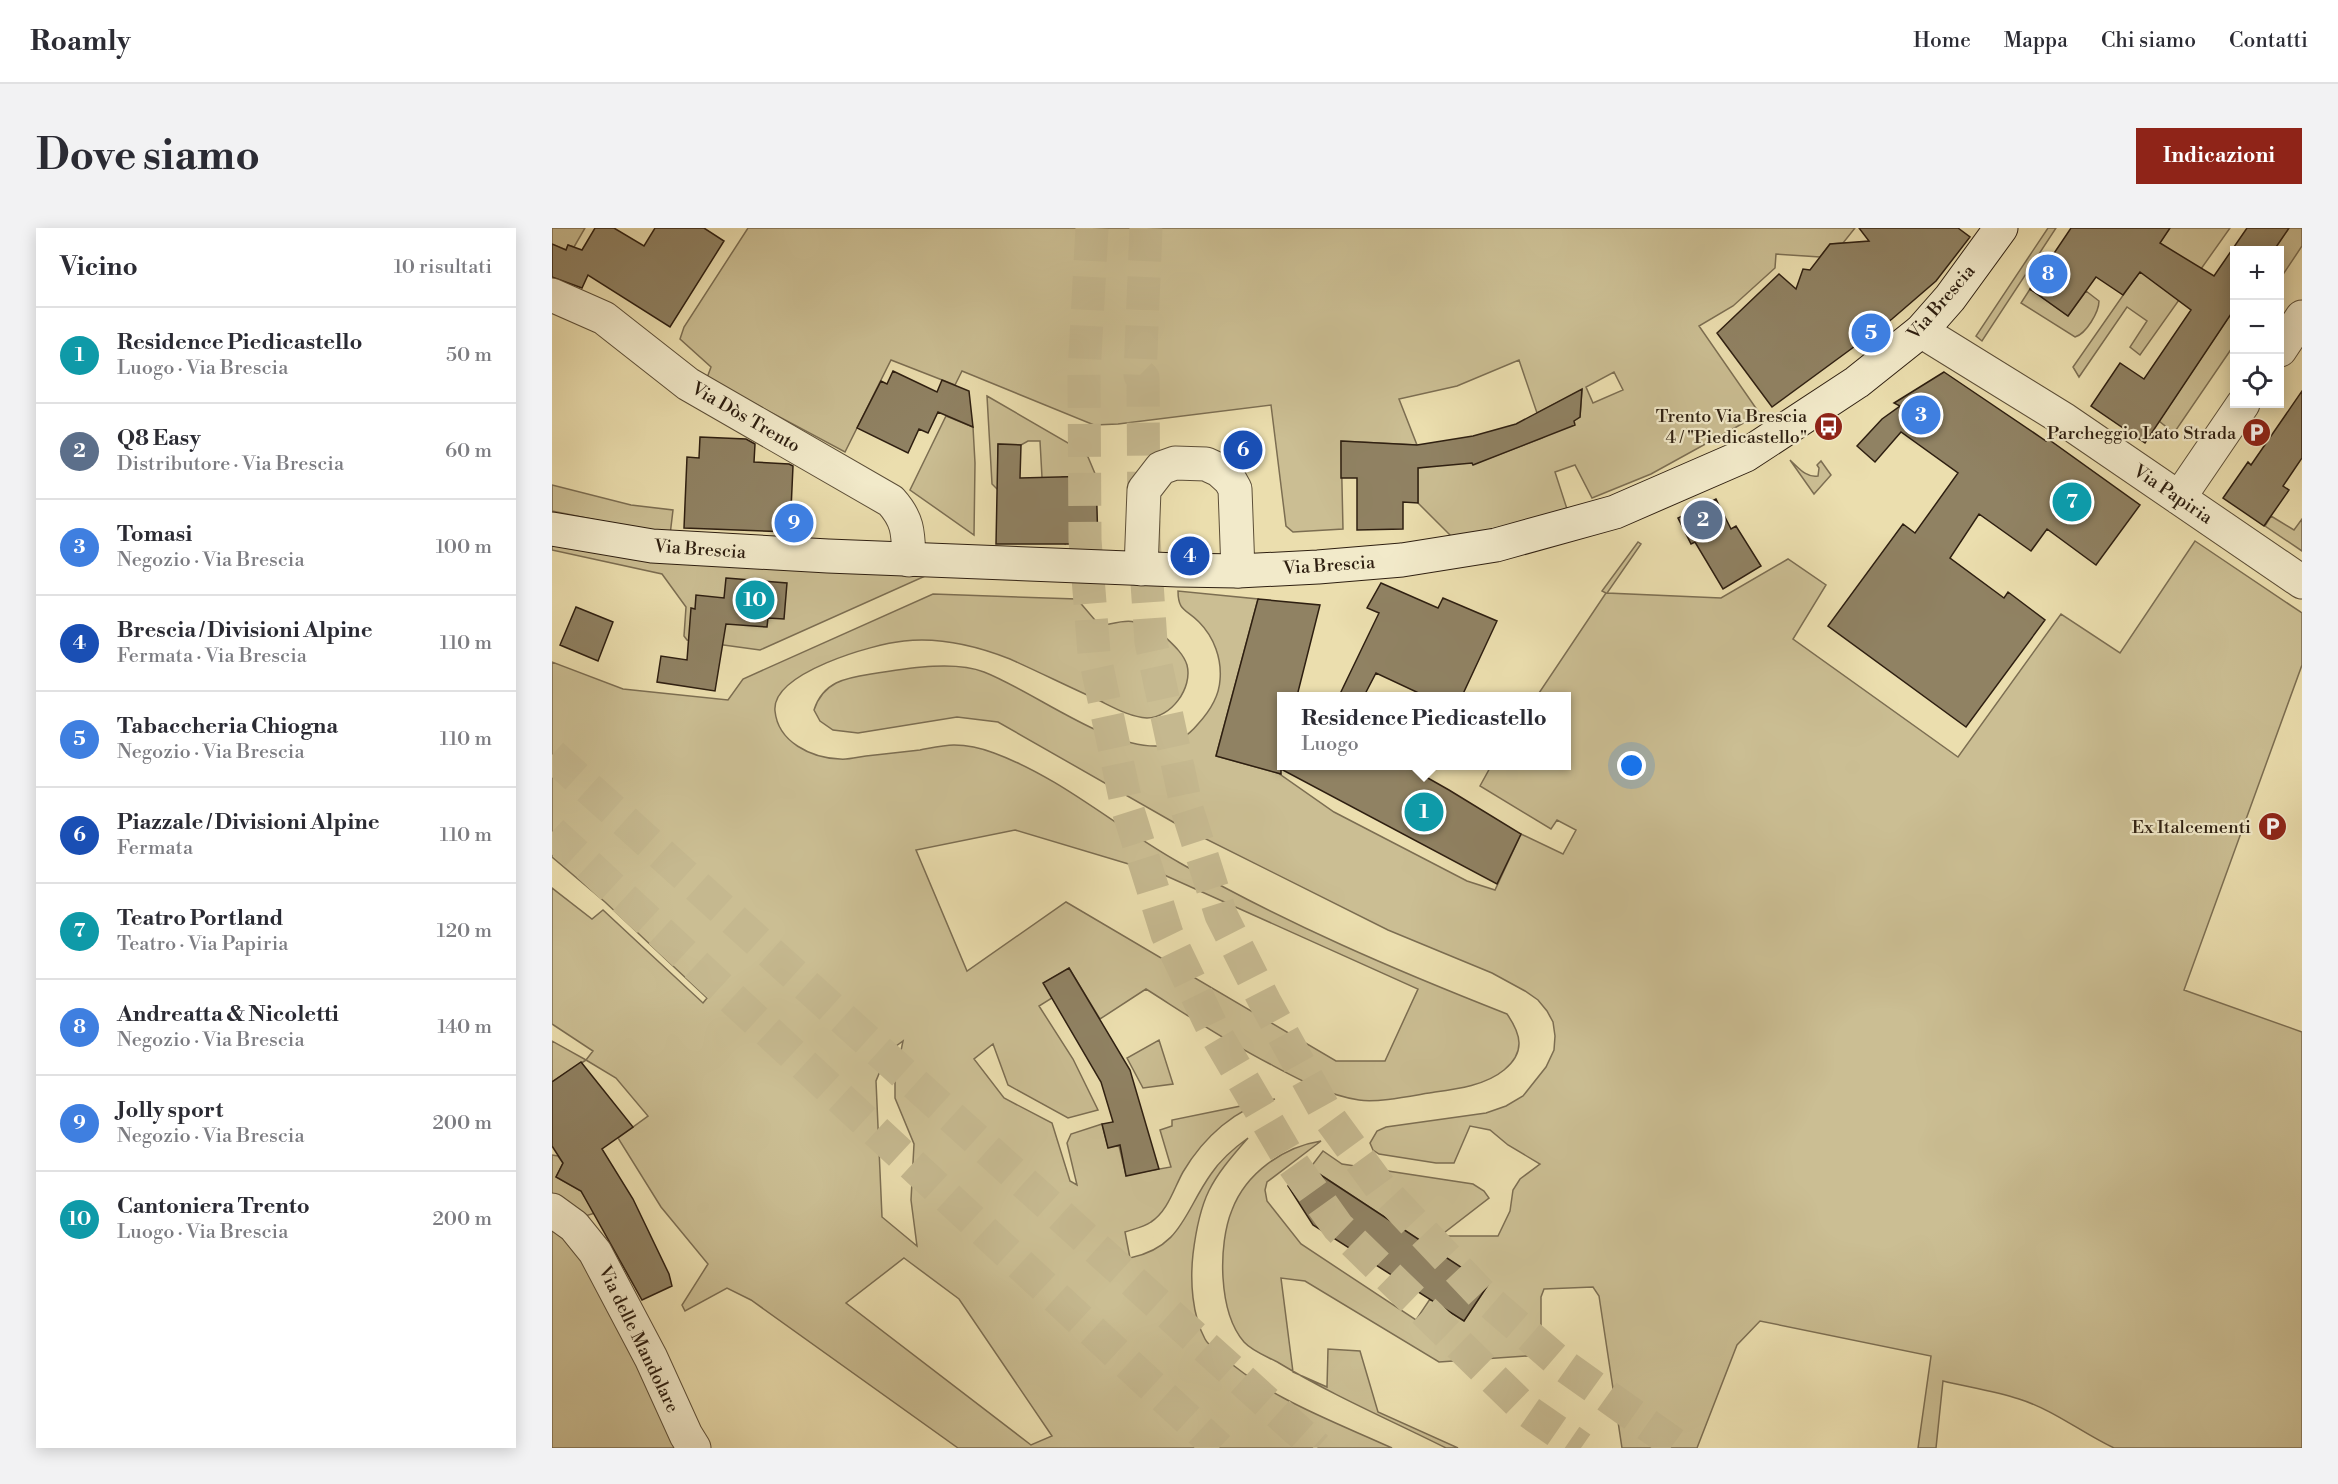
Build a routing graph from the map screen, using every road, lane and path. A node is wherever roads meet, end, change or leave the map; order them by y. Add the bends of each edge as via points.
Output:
1 (2001, 228) edge
2 (552, 295) edge
3 (2302, 317) edge
4 (1921, 331) junction
5 (2284, 344) edge
6 (2240, 408) edge
7 (2179, 498) junction
8 (552, 529) edge
9 (909, 560) junction
10 (1141, 569) junction
11 (1238, 571) junction
12 (2302, 582) edge
13 (552, 1210) edge
14 (694, 1448) edge

1 - 4 street, Via Brescia
2 - 9 street, Via Dòs Trento via 604,318 688,384 891,501 906,521
3 - 5 street
4 - 7 street, Via Papiria via 2065,420
4 - 11 street, Via Brescia via 1857,382 1746,455 1615,512 1496,545 1402,560
6 - 7 street
7 - 12 street, Via Papiria
8 - 9 street, Via Brescia via 652,546
9 - 10 street, Via Brescia
10 - 11 street, Via Brescia
10 - 11 street via 1144,490 1151,478 1161,468 1175,464 1206,464 1220,470 1234,489
13 - 14 street, Via delle Mandolare via 574,1226 595,1252

